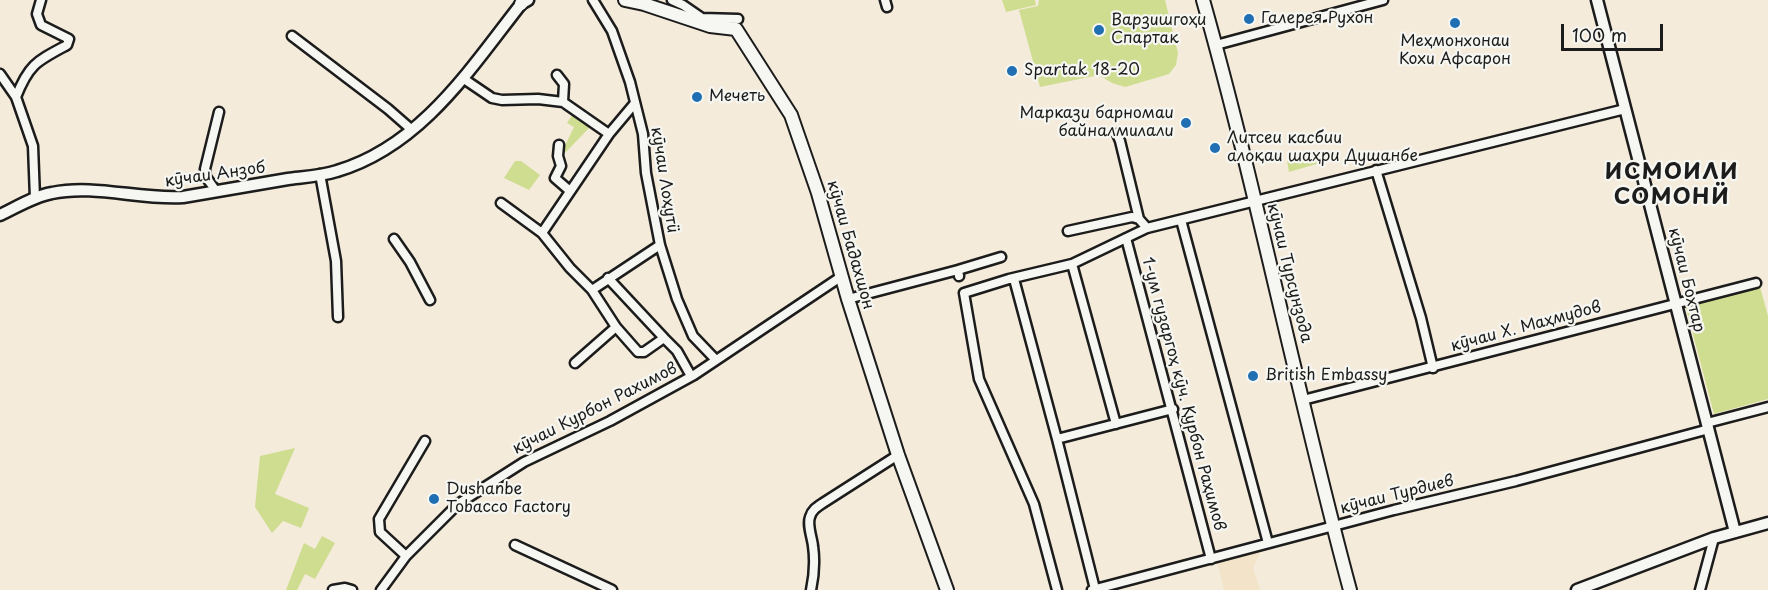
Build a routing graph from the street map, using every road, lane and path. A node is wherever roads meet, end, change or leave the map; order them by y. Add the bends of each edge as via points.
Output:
1 (41, 0) edge
2 (594, 0) edge
3 (625, 0) edge
4 (672, 0) edge
5 (1203, 0) edge
6 (1383, 0) edge
7 (1598, 0) edge
8 (524, 1) edge
9 (738, 19) dead end
10 (292, 36) dead end
11 (1216, 45) junction
12 (0, 74) edge
13 (558, 75) dead end
14 (464, 79) junction
15 (16, 97) junction
16 (562, 102) junction
17 (635, 103) junction
18 (1625, 109) junction
19 (219, 112) dead end
20 (412, 130) junction
21 (609, 134) junction
22 (1117, 134) dead end
23 (559, 145) dead end
24 (1376, 170) junction
25 (320, 174) junction
26 (216, 191) junction
27 (570, 191) junction
28 (36, 198) junction
29 (1255, 201) junction
30 (501, 203) dead end
31 (0, 215) edge
32 (1138, 219) junction
33 (1181, 220) junction
34 (1147, 228) junction
35 (1068, 231) dead end
36 (542, 233) junction
37 (1126, 238) junction
38 (394, 239) dead end
39 (660, 245) junction
40 (1000, 257) dead end
41 (1072, 264) junction
42 (842, 276) junction
43 (608, 278) junction
44 (1014, 279) junction
45 (1756, 283) dead end
46 (592, 290) junction
47 (848, 299) junction
48 (430, 300) dead end
49 (1677, 303) junction
50 (338, 317) dead end
51 (616, 327) junction
52 (664, 338) junction
53 (716, 360) junction
54 (575, 363) dead end
55 (1433, 368) junction
56 (691, 376) junction
57 (1303, 400) junction
58 (1768, 407) edge
59 (1173, 409) junction
60 (1116, 423) junction
61 (1708, 426) junction
62 (1057, 439) junction
63 (425, 441) dead end
64 (898, 455) junction
65 (1768, 523) edge
66 (1333, 526) junction
67 (1735, 532) junction
68 (1714, 538) junction
69 (1268, 543) junction
70 (515, 545) dead end
71 (406, 556) junction
72 (1211, 559) junction
73 (333, 590) edge
74 (352, 590) edge
75 (381, 590) edge
76 (612, 590) edge
77 (811, 590) edge
78 (947, 590) edge
79 (1057, 590) edge
80 (1093, 590) edge
81 (1350, 590) edge
82 (1577, 590) edge
83 (1700, 590) edge

1 - 15 street via 37,14 41,25 69,39 67,45 38,60
2 - 17 street, кӯчаи Лоҳутӣ via 612,31
3 - 42 main road, кӯчаи Бадахшон via 710,26 736,29 791,115
4 - 9 street via 702,18
5 - 11 main road, кӯчаи Турсунзода
6 - 11 street
7 - 18 street, кӯчаи Бохтар
8 - 14 street, кӯчаи Анзоб
10 - 20 street
11 - 29 main road, кӯчаи Турсунзода
12 - 15 street
13 - 16 street via 564,84
14 - 16 street via 492,98
14 - 20 street, кӯчаи Анзоб
15 - 28 street via 33,146
16 - 21 street
17 - 21 street
17 - 39 street, кӯчаи Лоҳутӣ
18 - 24 street
18 - 49 street, кӯчаи Бохтар
19 - 26 street via 205,169
20 - 25 street, кӯчаи Анзоб via 364,161
21 - 27 street
22 - 32 street
23 - 27 street via 561,166 555,178
24 - 29 street
24 - 55 street
25 - 26 street, кӯчаи Анзоб
25 - 50 street via 336,261
26 - 28 street, кӯчаи Анзоб via 164,198 86,190
27 - 36 street
28 - 31 street, кӯчаи Анзоб
29 - 33 street
29 - 57 main road, кӯчаи Турсунзода
30 - 36 street
32 - 34 street
32 - 35 street
33 - 34 street
33 - 69 street
34 - 37 street
36 - 46 street
37 - 41 street
37 - 59 street, 1-ум гузаргоҳ кӯч. Қурбон Раҳимов
38 - 48 street
39 - 43 street
39 - 53 street, кӯчаи Лоҳутӣ via 693,336
40 - 47 street via 959,273
41 - 44 street
41 - 60 street
42 - 47 main road, кӯчаи Бадахшон
42 - 53 street, кӯчаи Курбон Рахимов
43 - 46 street
43 - 52 street
44 - 62 street
44 - 79 street via 964,293 979,379 1034,504
45 - 49 street, кӯчаи Х. Маҳмудов
46 - 51 street
47 - 64 main road, кӯчаи Бадахшон
49 - 55 street, кӯчаи Х. Маҳмудов
49 - 61 street, кӯчаи Бохтар
51 - 52 street via 640,353
51 - 54 street
52 - 56 street via 677,351
53 - 56 street, кӯчаи Курбон Рахимов
55 - 57 street, кӯчаи Х. Маҳмудов
56 - 71 street, кӯчаи Курбон Рахимов via 524,462 458,504
57 - 66 main road, кӯчаи Турсунзода
58 - 61 street, кӯчаи Турдиев
59 - 60 street
59 - 72 street, 1-ум гузаргоҳ кӯч. Қурбон Раҳимов
60 - 62 street
61 - 66 street, кӯчаи Турдиев via 1516,481
61 - 67 street, кӯчаи Бохтар
62 - 80 street
63 - 71 street via 379,519 380,532
64 - 77 street via 810,515 814,549
64 - 78 main road, кӯчаи Бадахшон
65 - 67 street
66 - 69 street, кӯчаи Турдиев
66 - 81 main road, кӯчаи Турсунзода
67 - 68 street
68 - 82 street
68 - 83 street
69 - 72 street, кӯчаи Турдиев
70 - 76 street
71 - 75 street, кӯчаи Курбон Рахимов
72 - 80 street, кӯчаи Турдиев
73 - 74 street

